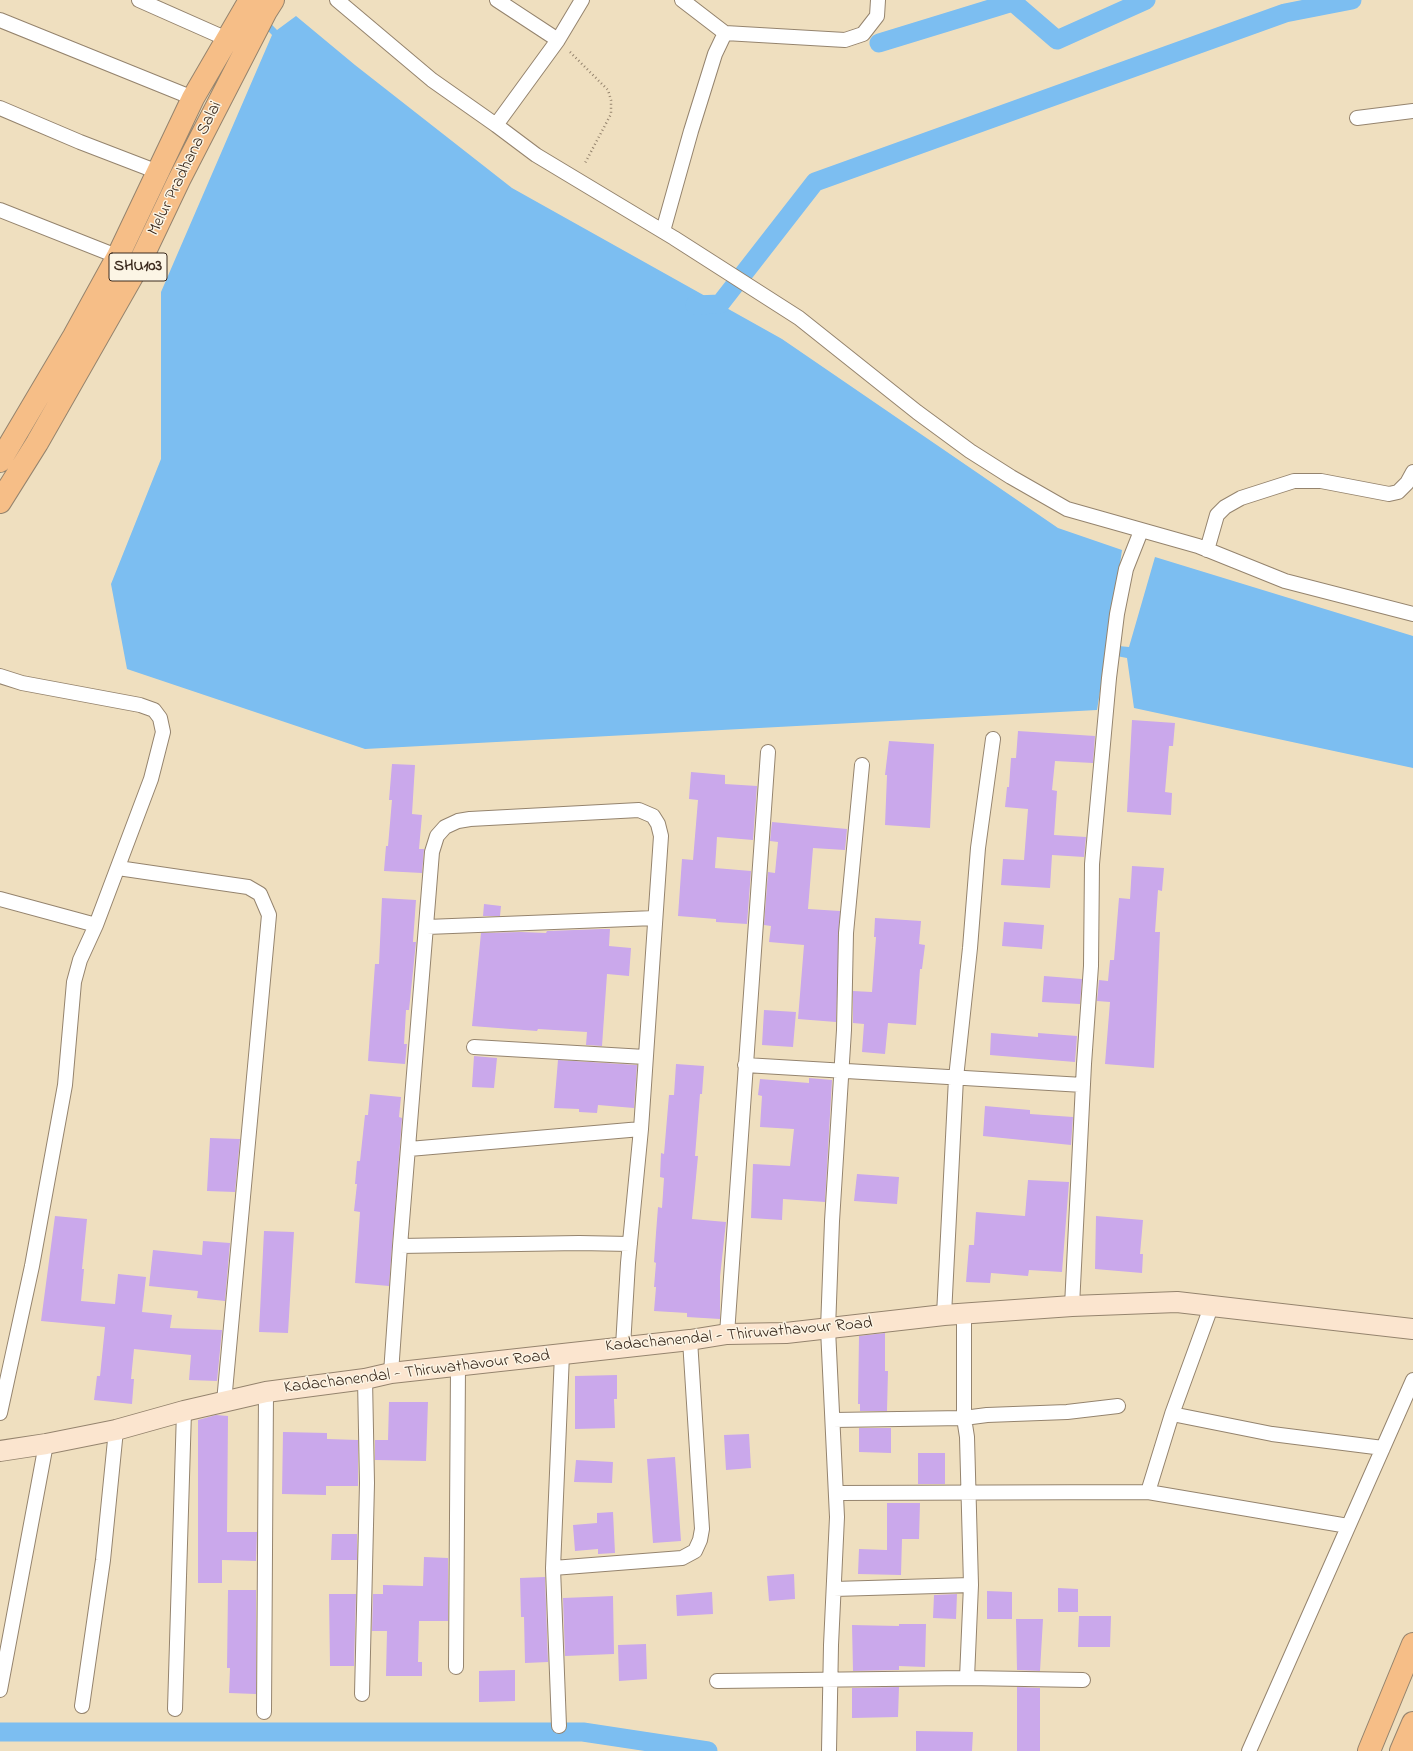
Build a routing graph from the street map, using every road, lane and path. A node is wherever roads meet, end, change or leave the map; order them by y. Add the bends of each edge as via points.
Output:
1 (139, 0) edge
2 (337, 0) edge
3 (497, 0) edge
4 (582, 0) edge
5 (682, 0) edge
6 (878, 0) edge
7 (257, 8) edge
8 (0, 20) edge
9 (724, 33) junction
10 (227, 39) junction
11 (558, 40) junction
12 (193, 98) junction
13 (0, 108) edge
14 (1413, 111) edge
15 (1357, 118) dead end
16 (496, 125) junction
17 (158, 172) junction
18 (576, 180) junction
19 (0, 210) edge
20 (663, 231) junction
21 (118, 256) junction
22 (139, 264) junction
23 (0, 461) edge
24 (1413, 472) edge
25 (0, 502) edge
26 (1141, 531) junction
27 (1206, 550) junction
28 (1413, 614) edge
29 (0, 676) edge
30 (993, 739) dead end
31 (768, 752) dead end
32 (862, 765) dead end
33 (118, 868) junction
34 (0, 899) edge
35 (655, 918) junction
36 (96, 925) junction
37 (427, 927) junction
38 (474, 1047) dead end
39 (645, 1058) junction
40 (745, 1065) junction
41 (841, 1070) junction
42 (956, 1078) junction
43 (1083, 1085) junction
44 (641, 1129) junction
45 (409, 1149) junction
46 (630, 1244) junction
47 (400, 1246) junction
48 (1072, 1306) junction
49 (1211, 1307) junction
50 (964, 1314) junction
51 (944, 1315) junction
52 (828, 1329) junction
53 (1413, 1329) edge
54 (727, 1334) junction
55 (690, 1340) junction
56 (623, 1346) junction
57 (562, 1354) junction
58 (458, 1366) junction
59 (391, 1373) junction
60 (365, 1379) junction
61 (1413, 1380) edge
62 (266, 1392) junction
63 (224, 1402) junction
64 (1118, 1406) dead end
65 (184, 1411) junction
66 (0, 1413) edge
67 (1172, 1414) junction
68 (964, 1418) junction
69 (833, 1420) junction
70 (116, 1430) junction
71 (46, 1444) junction
72 (1383, 1448) junction
73 (0, 1451) edge
74 (1148, 1492) junction
75 (837, 1493) junction
76 (968, 1493) junction
77 (1348, 1526) junction
78 (553, 1568) junction
79 (971, 1585) junction
80 (834, 1590) junction
81 (1413, 1644) edge
82 (456, 1667) dead end
83 (967, 1678) junction
84 (831, 1680) junction
85 (1083, 1680) dead end
86 (717, 1681) dead end
87 (0, 1690) edge
88 (362, 1694) dead end
89 (82, 1706) dead end
90 (175, 1709) dead end
91 (264, 1712) dead end
92 (1413, 1723) edge
93 (559, 1726) dead end
94 (830, 1751) edge
95 (1249, 1751) edge
96 (1369, 1751) edge
97 (1401, 1751) edge

1 - 10 street
2 - 16 street via 432,80
3 - 11 street
4 - 11 street
5 - 9 street
6 - 9 street via 878,16 863,34 845,40
7 - 10 main road, Melur Pradhana Salai / SHU103
7 - 22 main road, Melur Pradhana Salai / SHU103
8 - 12 street
9 - 20 street via 691,131
10 - 12 main road, Melur Pradhana Salai / SHU103
11 - 16 street
11 - 18 path via 608,90 611,100 611,114
12 - 17 main road, Melur Pradhana Salai / SHU103
13 - 17 street
14 - 15 street
16 - 18 street via 536,155
17 - 21 main road, Melur Pradhana Salai / SHU103
18 - 20 street
19 - 21 street
20 - 26 street via 799,318 917,412 999,470 1067,509
21 - 22 street
21 - 23 main road, Melur Pradhana Salai / SHU103
22 - 25 main road, Melur Pradhana Salai / SHU103 via 37,443
24 - 27 street via 1398,492 1389,494 1321,481 1294,481 1241,498 1225,507 1218,515
26 - 27 street
26 - 43 street via 1126,569 1109,678 1092,864 1092,966
27 - 28 street via 1285,581
29 - 33 street via 22,683 140,705 154,710 160,718 163,732 152,778
30 - 42 street via 978,848
31 - 40 street
32 - 41 street via 846,933
33 - 36 street
33 - 63 street via 248,887 260,894 269,915
34 - 36 street
35 - 37 street
35 - 37 street via 661,836 653,816 639,810 470,819 445,827 436,836 432,852
35 - 39 street
36 - 66 street via 80,960 74,982 65,1085 32,1266
37 - 45 street
38 - 39 street
39 - 44 street
40 - 41 street
40 - 54 street
41 - 42 street
41 - 52 street
42 - 43 street
42 - 51 street
43 - 48 street
44 - 45 street
44 - 46 street
45 - 47 street
46 - 47 street via 579,1242
46 - 56 street
47 - 59 street
48 - 49 main road, Kadachanendal - Thiruvathavour Road via 1177,1302
48 - 50 main road, Kadachanendal - Thiruvathavour Road
49 - 53 main road, Kadachanendal - Thiruvathavour Road
49 - 67 street
50 - 51 main road, Kadachanendal - Thiruvathavour Road
50 - 68 street
51 - 52 main road, Kadachanendal - Thiruvathavour Road
52 - 54 main road, Kadachanendal - Thiruvathavour Road
52 - 69 street
54 - 55 main road, Kadachanendal - Thiruvathavour Road
55 - 56 main road, Kadachanendal - Thiruvathavour Road
55 - 78 street via 702,1529 695,1551 682,1558
56 - 57 main road, Kadachanendal - Thiruvathavour Road
57 - 58 main road, Kadachanendal - Thiruvathavour Road
57 - 78 street
58 - 59 main road, Kadachanendal - Thiruvathavour Road
58 - 82 street
59 - 60 main road, Kadachanendal - Thiruvathavour Road
60 - 62 main road, Kadachanendal - Thiruvathavour Road
60 - 88 street via 368,1483
61 - 72 street
62 - 63 main road, Kadachanendal - Thiruvathavour Road
62 - 91 street
63 - 65 main road, Kadachanendal - Thiruvathavour Road
64 - 68 street via 1067,1412
65 - 70 main road, Kadachanendal - Thiruvathavour Road
65 - 90 street
67 - 72 street via 1272,1434
67 - 74 street
68 - 69 street
68 - 76 street
69 - 75 street
70 - 71 main road, Kadachanendal - Thiruvathavour Road
70 - 89 street via 103,1560
71 - 73 main road, Kadachanendal - Thiruvathavour Road
71 - 87 street
72 - 77 street
74 - 76 street
74 - 77 street
75 - 76 street
75 - 80 street
76 - 79 street
77 - 95 street
78 - 93 street
79 - 80 street
79 - 83 street
80 - 84 street
81 - 96 main road
83 - 84 street
83 - 85 street
84 - 86 street
84 - 94 street
92 - 97 main road

